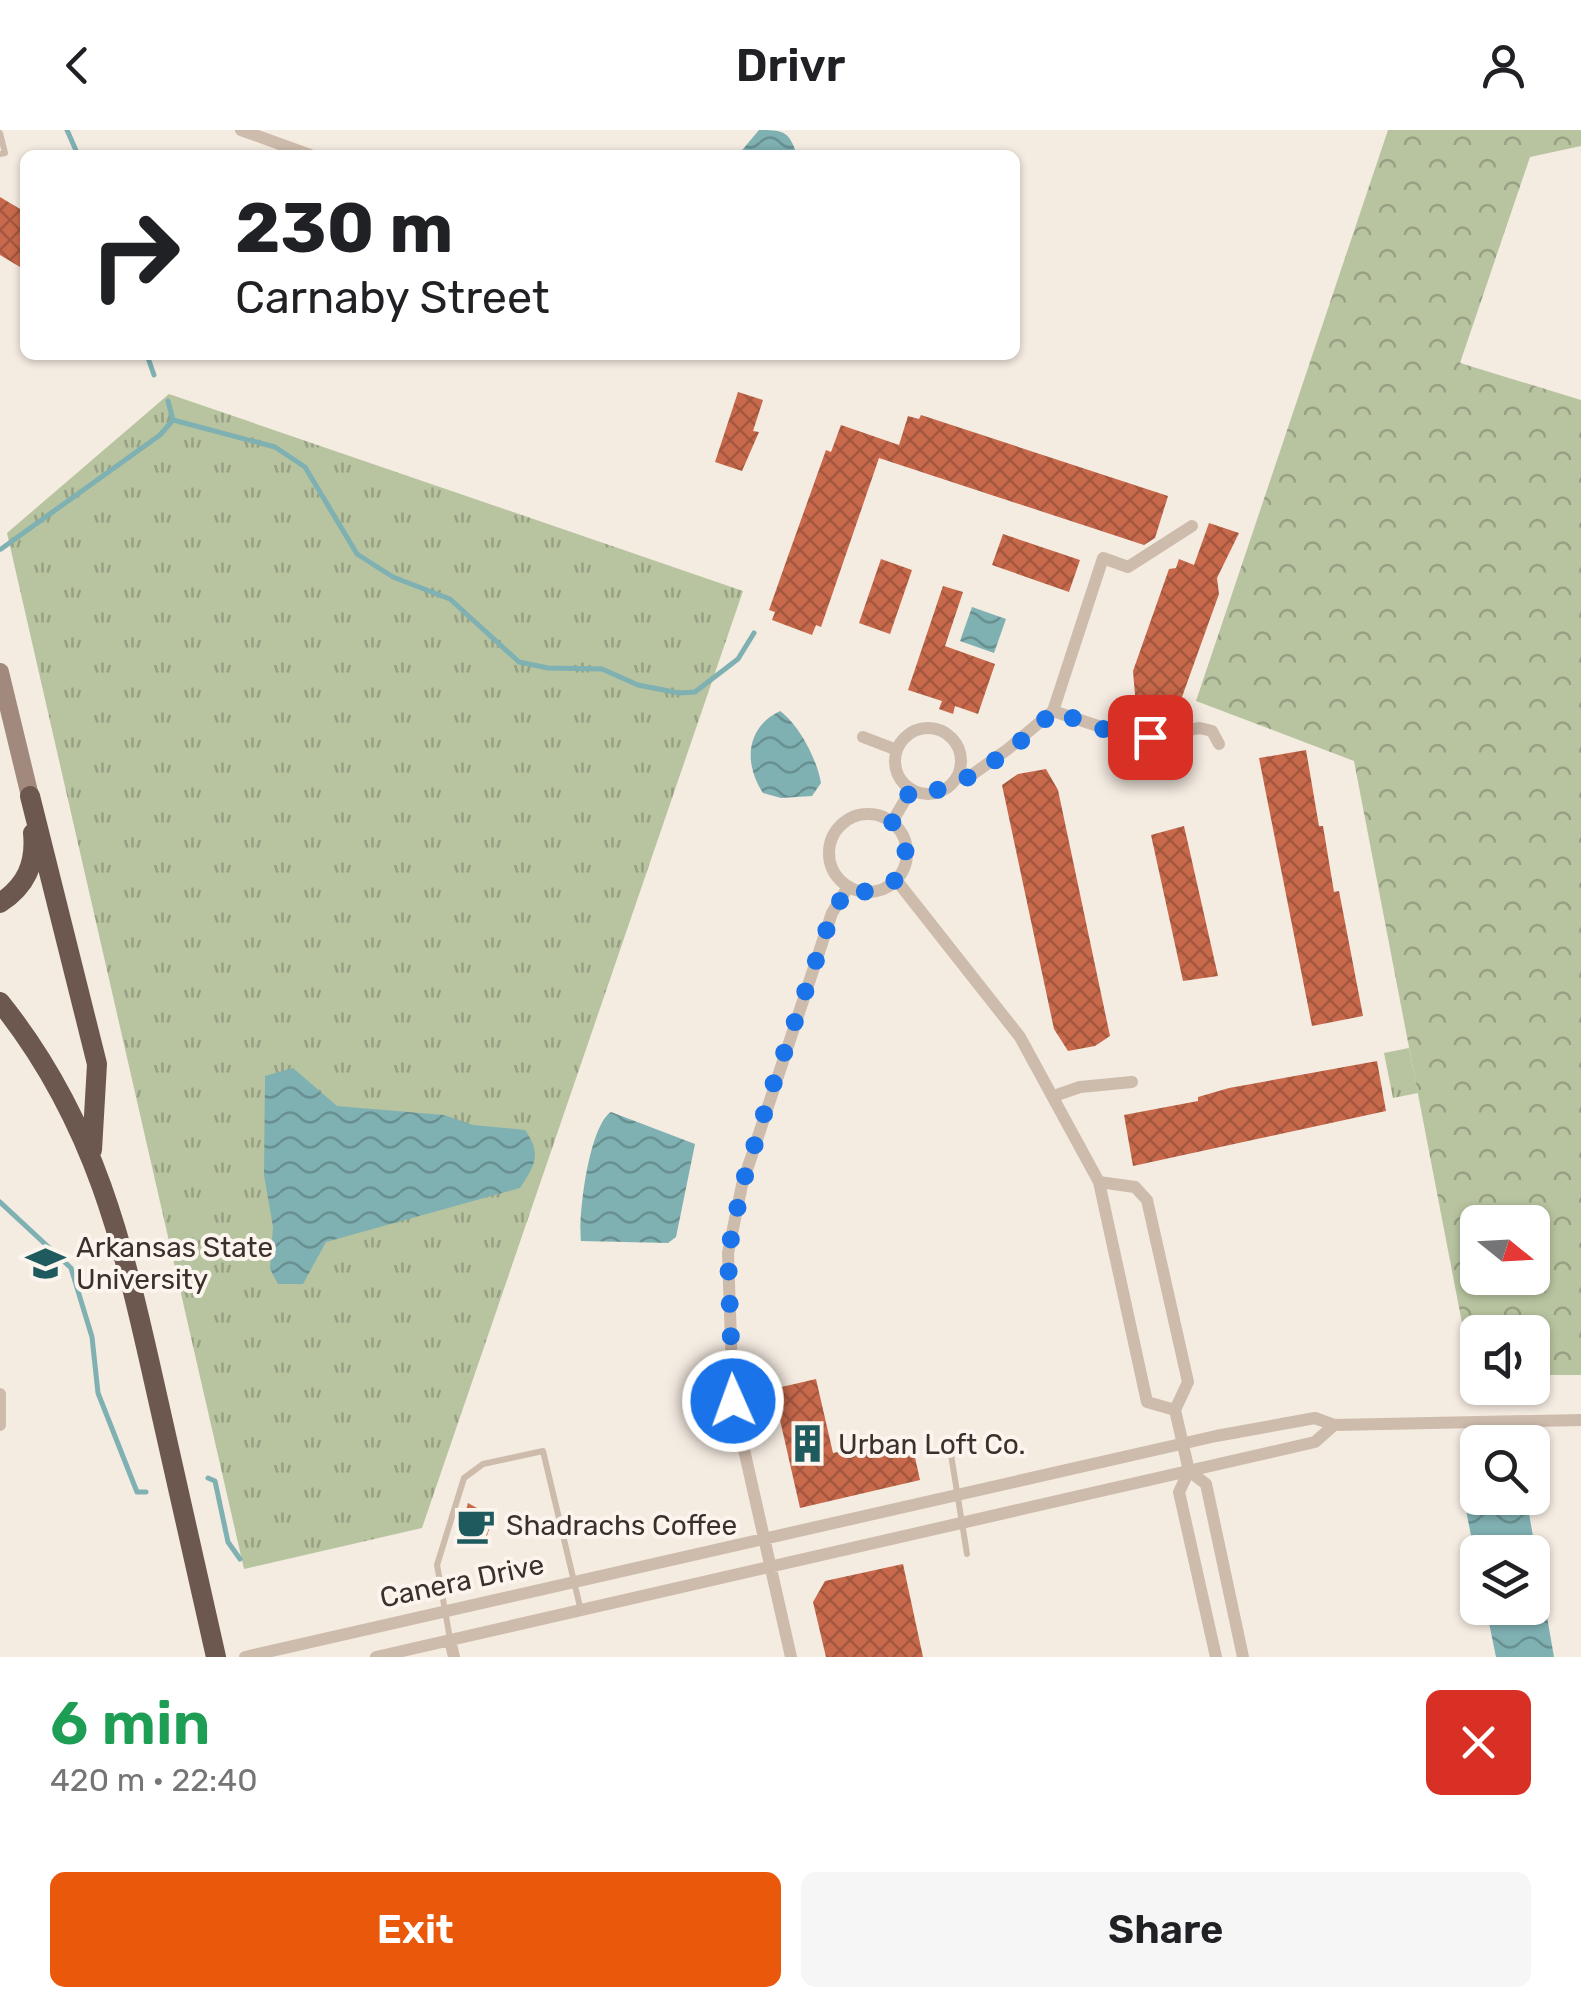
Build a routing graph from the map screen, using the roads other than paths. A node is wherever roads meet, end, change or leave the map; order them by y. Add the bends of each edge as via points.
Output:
1 (241, 130) edge
2 (0, 132) edge
3 (296, 150) edge
4 (0, 154) edge
5 (1192, 526) dead end
6 (0, 672) edge
7 (1053, 711) junction
8 (863, 737) dead end
9 (1219, 744) dead end
10 (897, 750) junction
11 (960, 750) junction
12 (991, 761) junction
13 (957, 778) junction
14 (911, 790) junction
15 (30, 796) junction
16 (892, 822) junction
17 (896, 881) junction
18 (848, 888) junction
19 (0, 903) edge
20 (0, 1002) edge
21 (1132, 1082) dead end
22 (1054, 1096) junction
23 (92, 1152) junction
24 (1099, 1182) junction
25 (0, 1394) edge
26 (1176, 1410) junction
27 (1581, 1420) edge
28 (0, 1425) edge
29 (1334, 1426) junction
30 (948, 1442) dead end
31 (1182, 1442) junction
32 (1188, 1471) junction
33 (954, 1495) junction
34 (961, 1524) junction
35 (764, 1540) junction
36 (967, 1554) dead end
37 (771, 1568) junction
38 (575, 1582) junction
39 (445, 1610) junction
40 (581, 1611) junction
41 (450, 1640) junction
42 (216, 1657) edge
43 (245, 1657) edge
44 (376, 1657) edge
45 (454, 1657) edge
46 (791, 1657) edge
47 (1216, 1657) edge
48 (1244, 1657) edge

1 - 3 street
2 - 4 lane
5 - 7 street via 1128,566 1103,558
6 - 15 main road
7 - 9 street via 1134,738 1200,728 1212,731
7 - 12 street
8 - 10 street
10 - 11 street via 909,734 928,728 948,734
10 - 14 street via 897,772
11 - 12 street
11 - 13 street
12 - 13 street
13 - 14 street via 941,792
14 - 16 street
15 - 19 highway via 30,868 24,883
15 - 23 highway via 98,1064
16 - 17 street via 907,844
16 - 18 street via 856,816 836,831 829,855
17 - 18 street via 873,893
17 - 22 street via 1020,1036
18 - 35 street via 832,914 772,1088 728,1253 733,1401
20 - 23 highway via 64,1094
21 - 22 street
22 - 24 street
23 - 42 highway via 118,1226
24 - 26 street via 1142,1389 1147,1402
24 - 26 street via 1135,1187 1148,1200 1188,1382
25 - 28 street
26 - 31 street
27 - 29 street, Canera Drive
29 - 31 street, Canera Drive via 1315,1418
29 - 32 street, Canera Drive via 1315,1442
30 - 33 lane
31 - 32 street
31 - 33 street, Canera Drive
32 - 34 street, Canera Drive
32 - 47 street via 1180,1492
32 - 48 street via 1206,1484
33 - 34 lane
33 - 35 street, Canera Drive
34 - 36 lane
34 - 37 street, Canera Drive
35 - 37 street
35 - 38 street, Canera Drive
37 - 40 street, Canera Drive
37 - 46 street
38 - 39 street, Canera Drive
38 - 39 lane via 543,1451 483,1464 464,1478 437,1565
38 - 40 lane
39 - 41 lane
39 - 43 street, Canera Drive
40 - 41 street, Canera Drive
41 - 44 street, Canera Drive
41 - 45 street

